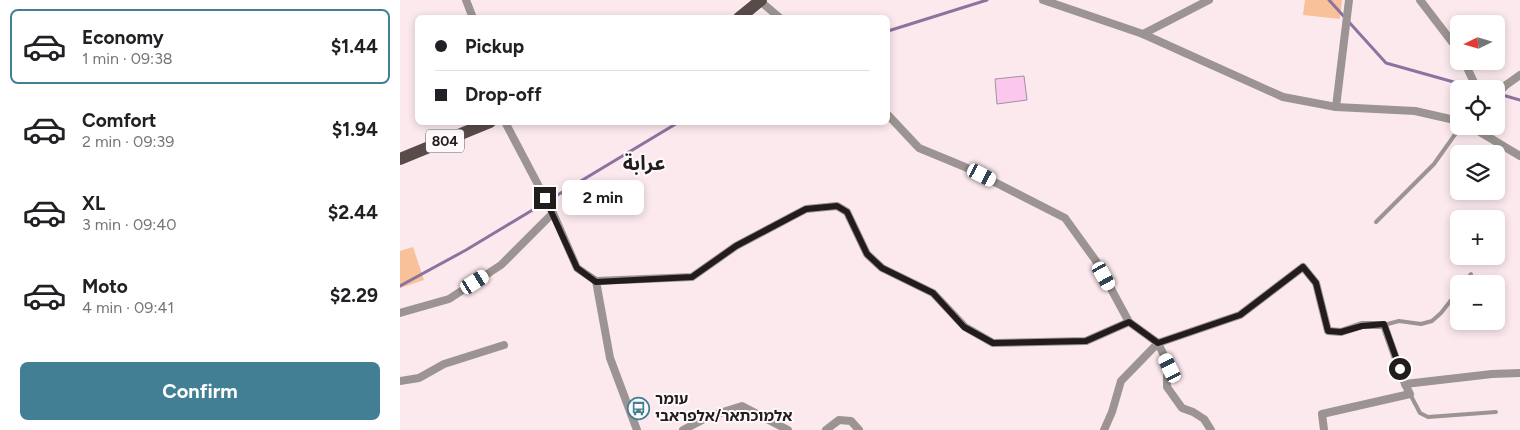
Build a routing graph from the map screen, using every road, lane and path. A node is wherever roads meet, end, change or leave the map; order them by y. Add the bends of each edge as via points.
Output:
1 (466, 0) edge
2 (760, 0) edge
3 (1043, 0) edge
4 (1208, 0) edge
5 (1349, 0) edge
6 (1420, 0) edge
7 (472, 15) edge
8 (742, 15) edge
9 (777, 15) edge
10 (1143, 34) junction
11 (1450, 39) edge
12 (1520, 75) edge
13 (1505, 86) edge
14 (1336, 107) junction
15 (890, 118) edge
16 (1450, 119) edge
17 (483, 125) edge
18 (507, 125) edge
19 (1455, 135) edge
20 (1487, 135) edge
21 (1520, 156) edge
22 (400, 159) edge
23 (553, 213) junction
24 (1376, 222) dead end
25 (596, 282) junction
26 (1450, 302) edge
27 (400, 313) edge
28 (1129, 322) junction
29 (1384, 324) junction
30 (1158, 343) junction
31 (504, 345) dead end
32 (1520, 373) edge
33 (400, 381) edge
34 (1405, 384) junction
35 (1410, 394) junction
36 (1496, 412) dead end
37 (637, 430) edge
38 (683, 430) edge
39 (788, 430) edge
40 (826, 430) edge
41 (859, 430) edge
42 (1104, 430) edge
43 (1211, 430) edge
44 (1324, 430) edge

1 - 7 street
2 - 8 main road
2 - 9 street
3 - 10 street
4 - 10 street
5 - 14 street
6 - 11 street
10 - 14 street via 1283,97
12 - 13 street
14 - 16 street via 1414,111
15 - 28 street via 919,148 965,167 1064,218 1096,261
17 - 22 main road, 804
18 - 23 street
19 - 24 lane via 1434,164
20 - 21 street
23 - 25 street via 577,268
23 - 27 street via 501,265 449,300
25 - 28 street via 692,277 736,246 806,209 837,206 847,212 867,254 882,268 933,293 964,327 993,343 1086,341
25 - 37 street via 610,358
26 - 29 lane via 1432,321
28 - 30 street
29 - 30 street via 1341,332 1328,331 1316,283 1303,267 1240,315
29 - 34 street
30 - 42 street via 1121,381
30 - 43 street via 1170,368 1166,376 1167,387 1182,408 1204,419
31 - 33 street via 444,364 419,378
32 - 34 street
34 - 35 street
35 - 36 lane via 1420,413 1428,417
35 - 44 street via 1322,414
38 - 39 street via 710,416 742,406
40 - 41 street via 839,420 851,421

